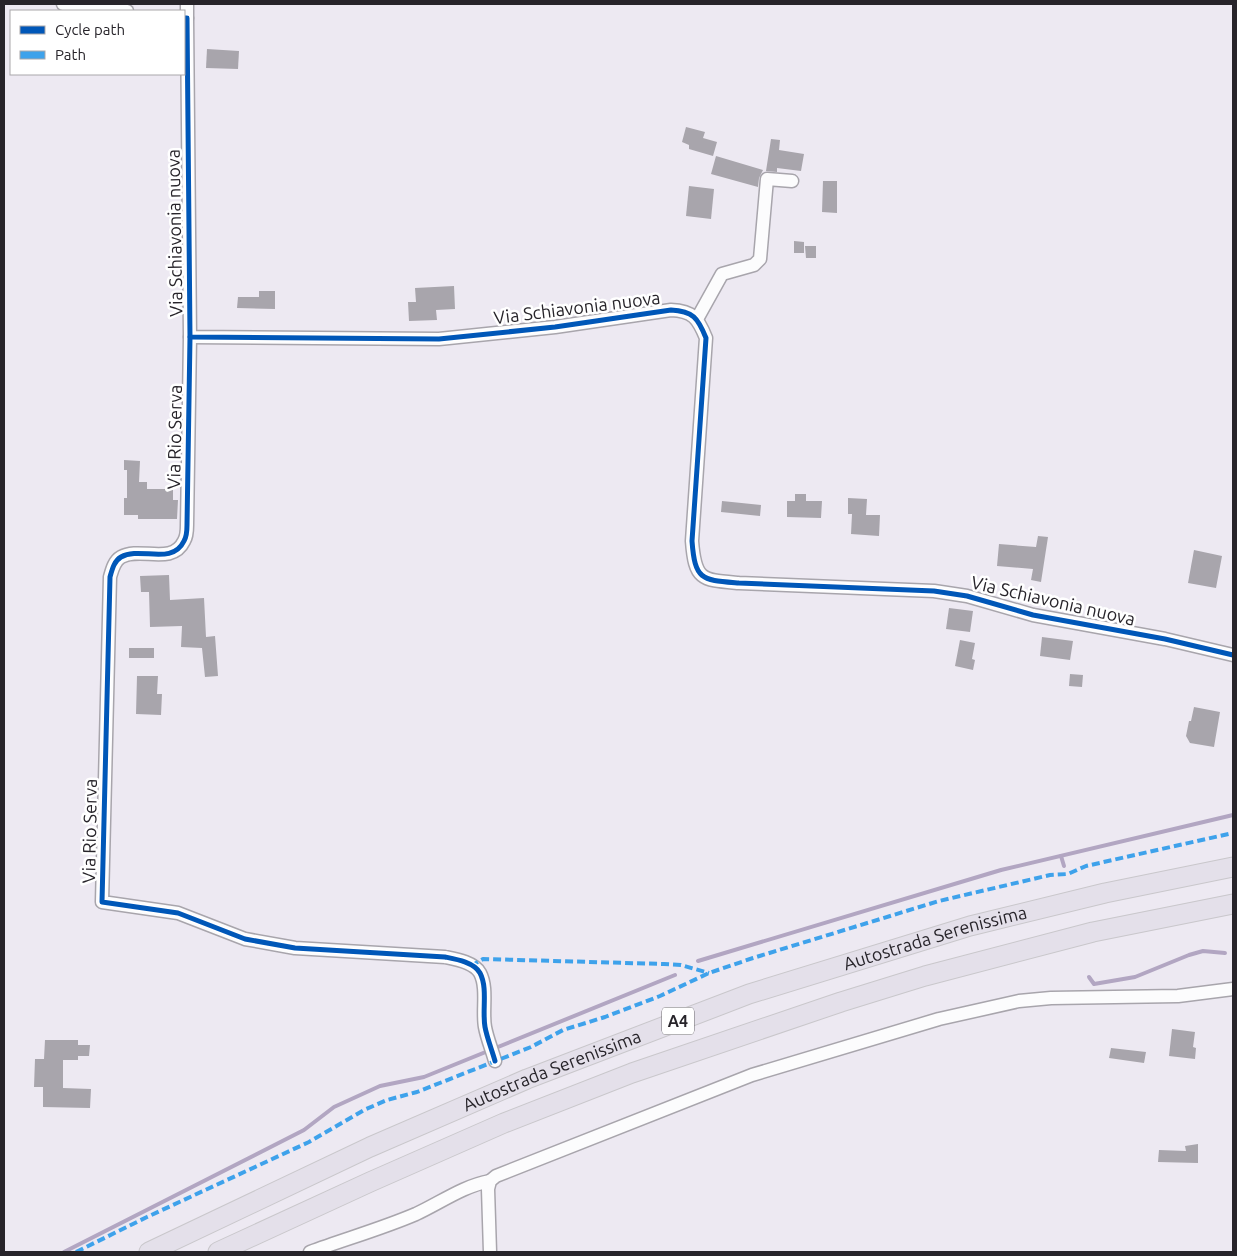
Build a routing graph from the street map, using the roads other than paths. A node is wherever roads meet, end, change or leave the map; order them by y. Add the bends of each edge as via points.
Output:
1 (63, 4) edge
2 (188, 4) edge
3 (118, 10) edge
4 (185, 18) edge
5 (792, 181) dead end
6 (696, 319) junction
7 (190, 337) junction
8 (1233, 655) edge
9 (1233, 854) edge
10 (1233, 866) edge
11 (1105, 894) junction
12 (1233, 904) edge
13 (1233, 916) edge
14 (1164, 917) junction
15 (1233, 989) edge
16 (494, 1058) dead end
17 (490, 1181) junction
18 (149, 1252) edge
19 (218, 1252) edge
20 (310, 1252) edge
21 (490, 1252) edge

1 - 3 street
2 - 4 street, Via Schiavonia nuova
4 - 7 street, Via Schiavonia nuova
5 - 6 street via 767,179 760,259 754,265 722,274
6 - 7 street, Via Schiavonia nuova via 683,310 671,310 439,339
6 - 8 street, Via Schiavonia nuova via 706,338 692,541 694,562 699,573 711,580 739,583 934,591 967,596 1033,615
7 - 16 street, Via Rio Serva via 188,525 185,540 166,554 121,556 110,577 102,902 178,913 245,939 295,948 460,960 480,972 485,1026
9 - 11 highway via 1153,872
10 - 11 highway, Autostrada Serenissima / A4
11 - 18 highway, Autostrada Serenissima / A4 via 970,926 749,994 457,1109
12 - 14 highway, Autostrada Serenissima / A4
13 - 14 highway via 1200,921
14 - 19 highway, Autostrada Serenissima / A4 via 925,976 632,1073 504,1122
15 - 17 street via 1178,996 1027,1000 939,1019 752,1075 507,1171
17 - 20 street via 380,1228
17 - 21 street

